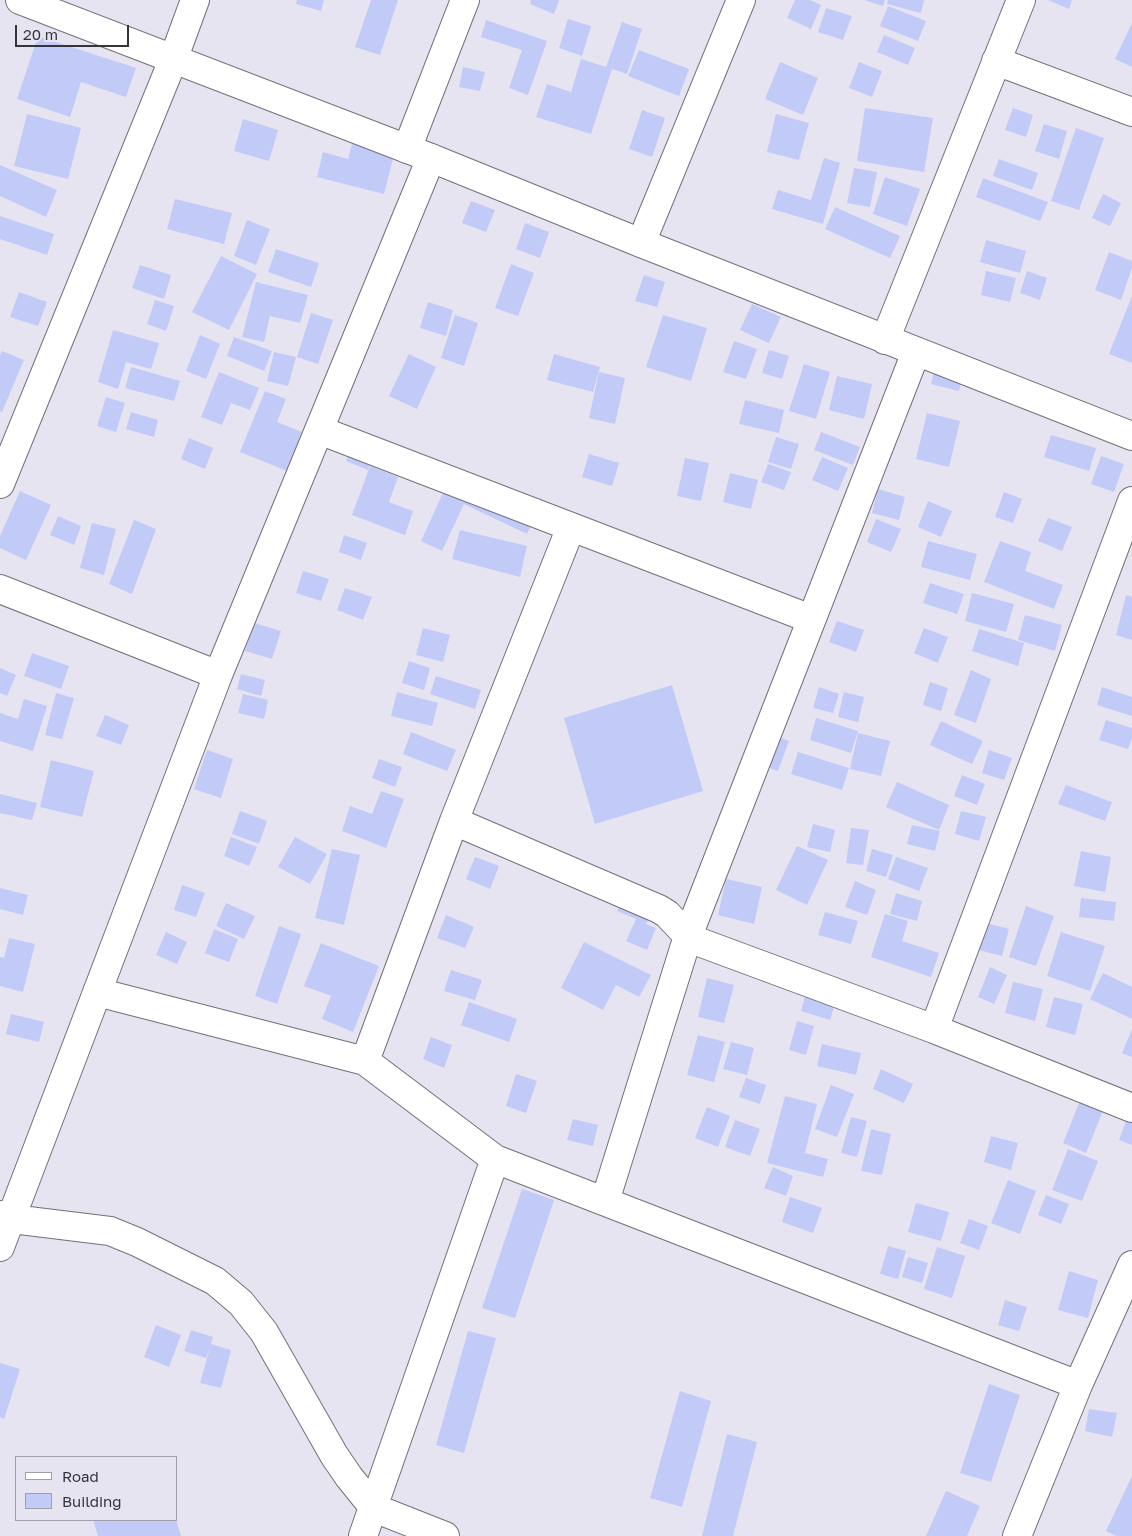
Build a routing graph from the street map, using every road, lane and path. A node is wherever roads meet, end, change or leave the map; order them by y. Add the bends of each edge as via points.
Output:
1 (20, 0) edge
2 (195, 0) edge
3 (465, 0) edge
4 (741, 0) edge
5 (1021, 0) edge
6 (173, 60) junction
7 (996, 61) junction
8 (1132, 112) edge
9 (419, 153) junction
10 (641, 243) junction
11 (885, 340) junction
12 (916, 352) junction
13 (319, 430) junction
14 (1132, 436) edge
15 (0, 484) edge
16 (1132, 501) edge
17 (571, 527) junction
18 (0, 589) edge
19 (812, 619) junction
20 (218, 675) junction
21 (454, 821) junction
22 (688, 936) junction
23 (97, 992) junction
24 (934, 1029) junction
25 (365, 1061) junction
26 (1132, 1108) edge
27 (495, 1159) junction
28 (605, 1201) junction
29 (6, 1217) edge
30 (0, 1247) edge
31 (1132, 1265) edge
32 (1078, 1385) junction
33 (374, 1508) junction
34 (363, 1536) edge
35 (445, 1536) edge
36 (1017, 1536) edge

1 - 6 street
2 - 6 street
3 - 9 street
4 - 10 street
5 - 7 street
6 - 9 street
6 - 15 street
7 - 8 street
7 - 11 street
9 - 10 street
9 - 13 street
10 - 11 street
11 - 12 street
12 - 14 street
12 - 19 street
13 - 17 street
13 - 20 street
16 - 24 street
17 - 19 street
17 - 21 street
18 - 20 street
19 - 22 street
20 - 23 street
21 - 22 street via 659,909
21 - 25 street
22 - 24 street
22 - 28 street
23 - 25 street
23 - 29 street
24 - 26 street
25 - 27 street
27 - 28 street
27 - 33 street
28 - 32 street
29 - 30 street
29 - 33 street via 110,1231 215,1281 241,1303 264,1332 334,1455
31 - 32 street
32 - 36 street
33 - 34 street
33 - 35 street

